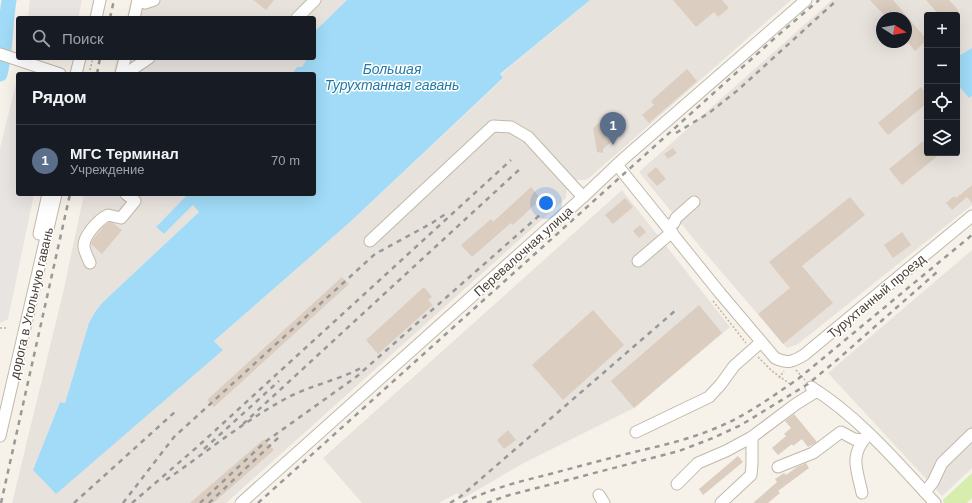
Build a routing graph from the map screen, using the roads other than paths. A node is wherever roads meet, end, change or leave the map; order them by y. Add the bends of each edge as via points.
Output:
1 (93, 0) edge
2 (100, 0) edge
3 (154, 0) edge
4 (315, 0) edge
5 (806, 0) edge
6 (138, 1) edge
7 (89, 16) edge
8 (96, 16) edge
9 (134, 16) edge
10 (299, 16) edge
11 (0, 54) edge
12 (16, 59) edge
13 (20, 60) edge
14 (80, 60) edge
15 (87, 60) edge
16 (124, 60) edge
17 (146, 60) edge
18 (54, 72) edge
19 (76, 72) edge
20 (84, 72) edge
21 (122, 72) edge
22 (128, 72) edge
23 (617, 165) junction
24 (48, 196) edge
25 (56, 196) edge
26 (129, 196) edge
27 (583, 197) junction
28 (694, 202) dead end
29 (972, 216) edge
30 (669, 229) junction
31 (370, 241) dead end
32 (638, 261) dead end
33 (90, 263) dead end
34 (761, 342) junction
35 (0, 402) edge
36 (636, 432) dead end
37 (972, 434) edge
38 (0, 436) edge
39 (752, 437) junction
40 (866, 437) junction
41 (778, 467) dead end
42 (677, 484) dead end
43 (925, 492) junction
44 (862, 493) dead end
45 (241, 503) edge
46 (721, 503) edge
47 (935, 503) edge

1 - 7 street
2 - 8 street
3 - 6 street via 145,3
4 - 10 street
5 - 23 street, Перевалочная улица
6 - 9 street
11 - 12 street
13 - 18 street
14 - 19 street
15 - 20 street
16 - 21 street
17 - 22 street
23 - 27 street, Перевалочная улица
23 - 30 street
24 - 35 street, дорога в Угольную гавань
25 - 38 street, дорога в Угольную гавань
26 - 33 street via 135,201 120,218 108,215 103,217 87,236 84,249
27 - 31 street via 528,137 511,127 493,126
27 - 45 street, Перевалочная улица
28 - 30 street via 676,218
29 - 34 street, Турухтанный проезд via 952,226 804,355 790,362 783,362 775,358
30 - 32 street
30 - 34 street
34 - 36 street via 734,366 709,397
37 - 43 street via 942,463
39 - 40 street via 814,389 825,396
39 - 42 street via 698,463
39 - 46 street via 751,475
40 - 41 street via 854,439 841,432 813,453
40 - 43 street via 893,458
40 - 44 street via 855,456
43 - 47 street

